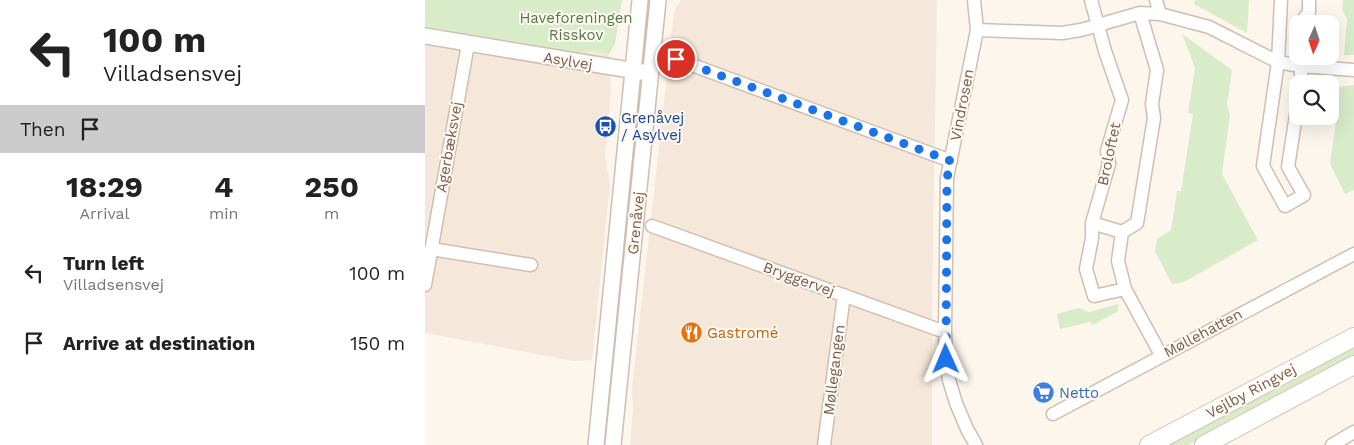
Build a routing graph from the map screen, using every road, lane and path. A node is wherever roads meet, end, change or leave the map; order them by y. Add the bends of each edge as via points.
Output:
1 (640, 0) edge
2 (658, 0) edge
3 (973, 0) edge
4 (1091, 0) edge
5 (1156, 0) edge
6 (1281, 0) edge
7 (1309, 0) edge
8 (1140, 13) junction
9 (1160, 14) junction
10 (1308, 15) edge
11 (1097, 26) junction
12 (977, 30) junction
13 (425, 36) edge
14 (467, 44) junction
15 (676, 59) dead end
16 (1278, 62) junction
17 (1289, 62) edge
18 (1324, 65) edge
19 (1354, 70) edge
20 (633, 71) junction
21 (651, 73) junction
22 (1295, 125) edge
23 (951, 161) junction
24 (1092, 223) junction
25 (652, 226) dead end
26 (1122, 232) junction
27 (431, 249) junction
28 (1354, 254) edge
29 (531, 265) dead end
30 (425, 285) edge
31 (1125, 289) junction
32 (844, 295) junction
33 (945, 332) junction
34 (1354, 337) edge
35 (1161, 355) junction
36 (1354, 366) edge
37 (1053, 414) dead end
38 (1354, 432) edge
39 (595, 445) edge
40 (613, 445) edge
41 (824, 445) edge
42 (976, 445) edge
43 (1149, 445) edge
44 (1203, 445) edge
45 (1332, 445) edge

1 - 20 street, Grenåvej
2 - 21 street, Grenåvej
3 - 12 street, Vindrosen
4 - 11 street, Broloftet
5 - 9 street
6 - 16 street
7 - 10 street
8 - 9 street
8 - 11 street
8 - 26 street via 1157,70 1152,104 1154,118 1137,223
9 - 16 street via 1209,27
11 - 12 street via 1062,33
11 - 24 street, Broloftet via 1122,100 1107,152 1109,164
12 - 23 street, Vindrosen
13 - 14 street, Asylvej
14 - 20 street, Asylvej
14 - 27 street, Agerbæksvej
15 - 23 street
16 - 17 street
16 - 22 street via 1263,166 1285,206 1304,195 1289,167
18 - 19 street
20 - 21 street, Asylvej
20 - 39 street, Grenåvej
21 - 40 street, Grenåvej
23 - 33 street, Vindrosen via 947,178
24 - 26 street
24 - 31 street, Broloftet via 1086,269 1094,296
25 - 32 street, Bryggervej
26 - 31 street via 1118,261
27 - 29 street
27 - 30 street, Agerbæksvej
28 - 35 street, Møllehatten
31 - 35 street
32 - 33 street, Bryggervej
32 - 41 street, Møllegangen
33 - 42 street, Vindrosen via 949,380
34 - 43 main road, Vejlby Ringvej
35 - 37 street, Møllehatten
36 - 44 main road, Vejlby Ringvej
38 - 45 street

